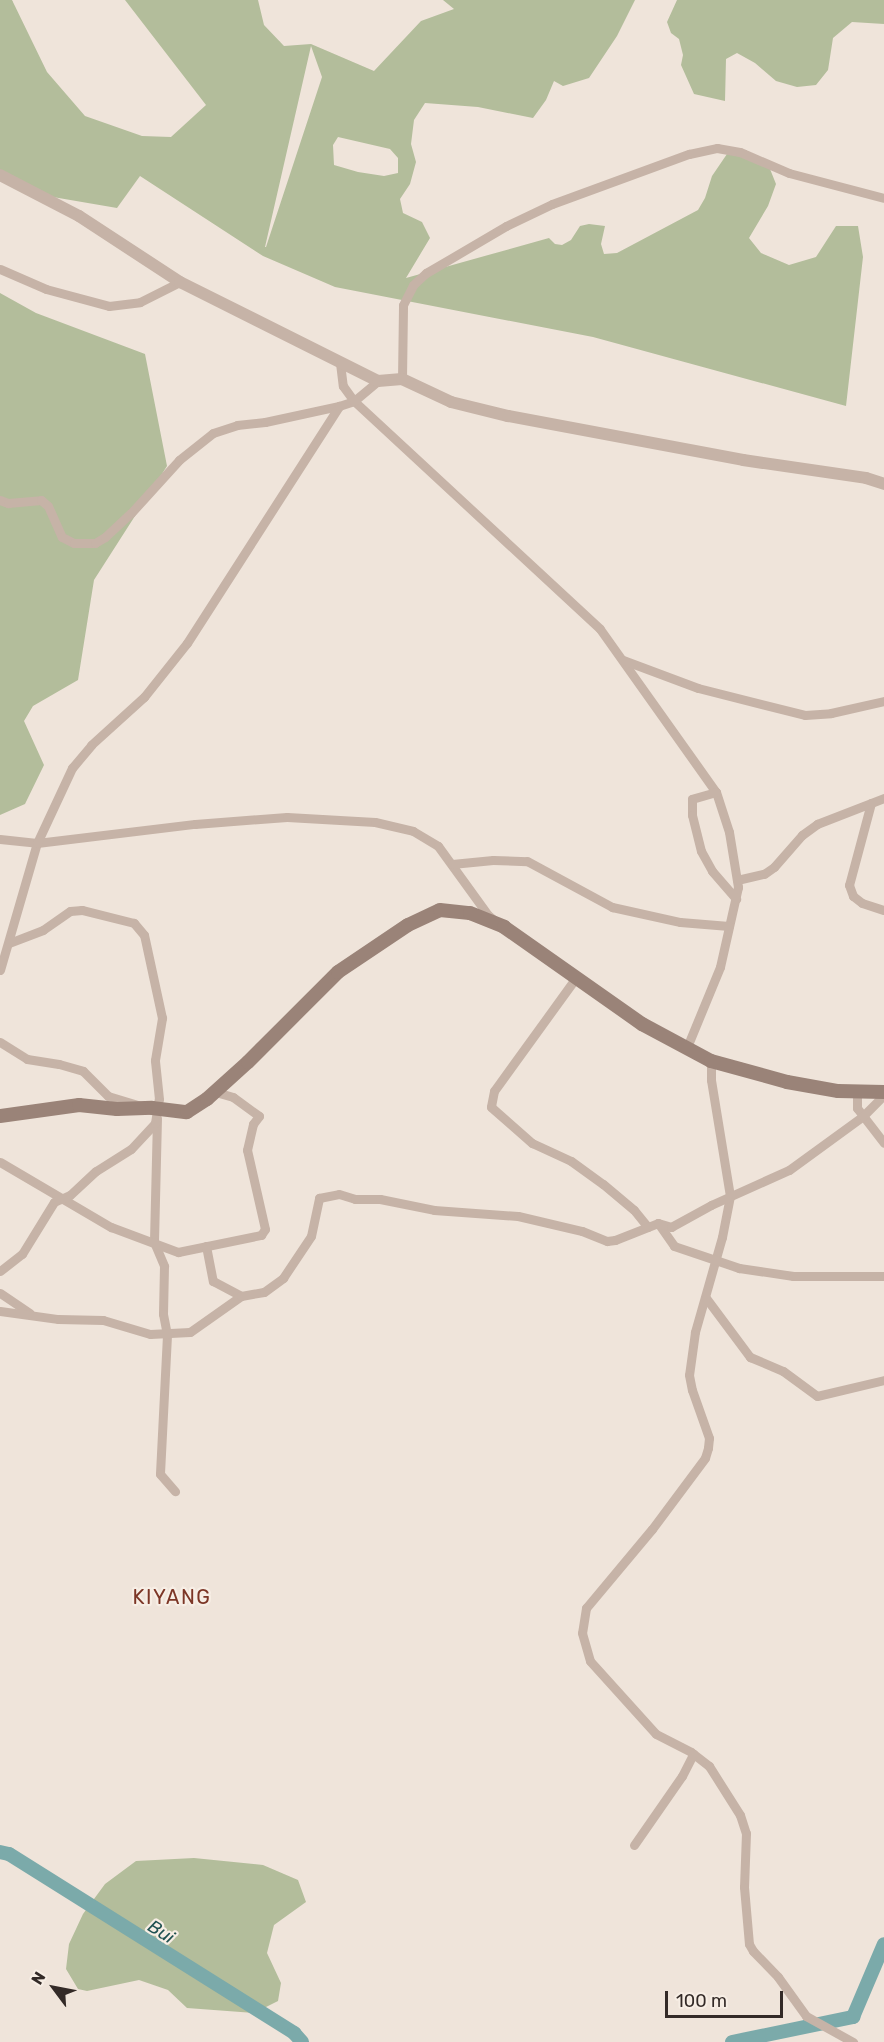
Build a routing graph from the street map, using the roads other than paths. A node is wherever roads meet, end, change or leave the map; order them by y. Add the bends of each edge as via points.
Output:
1 (0, 174) edge
2 (884, 198) edge
3 (0, 269) edge
4 (180, 282) junction
5 (340, 363) junction
6 (402, 379) junction
7 (378, 381) junction
8 (354, 401) junction
9 (339, 406) junction
10 (884, 484) edge
11 (0, 500) edge
12 (623, 660) junction
13 (884, 701) edge
14 (716, 792) junction
15 (884, 798) edge
16 (871, 803) junction
17 (0, 839) edge
18 (37, 843) junction
19 (452, 864) junction
20 (737, 880) junction
21 (736, 899) junction
22 (884, 910) edge
23 (729, 926) junction
24 (504, 927) junction
25 (9, 943) junction
26 (0, 965) edge
27 (575, 979) junction
28 (0, 1042) edge
29 (687, 1047) junction
30 (711, 1060) junction
31 (212, 1091) junction
32 (857, 1093) junction
33 (884, 1094) edge
34 (154, 1108) junction
35 (0, 1114) edge
36 (863, 1116) junction
37 (884, 1143) edge
38 (0, 1162) edge
39 (730, 1196) junction
40 (59, 1198) junction
41 (658, 1223) junction
42 (648, 1227) junction
43 (154, 1242) junction
44 (206, 1246) junction
45 (715, 1262) junction
46 (0, 1271) edge
47 (884, 1276) edge
48 (0, 1293) edge
49 (241, 1296) junction
50 (706, 1298) junction
51 (0, 1311) edge
52 (32, 1314) junction
53 (167, 1335) junction
54 (884, 1380) edge
55 (175, 1491) dead end
56 (693, 1754) junction
57 (634, 1845) dead end
58 (853, 2042) edge

1 - 4 street via 79,216
2 - 6 street via 789,173 740,152 717,148 689,154 552,204 496,232 426,273 413,285 403,305
3 - 4 street via 46,289 109,306 140,302
4 - 5 street
5 - 7 street
5 - 8 street via 343,386
6 - 7 street
6 - 10 street via 451,402 508,416
7 - 8 street
8 - 9 street
8 - 12 street via 600,629
9 - 11 street via 213,433 179,460 131,513 95,543 75,543 62,537 48,506 41,500
9 - 18 street via 187,643 144,697 91,745 72,768
12 - 13 street via 698,688 805,715
12 - 14 street
14 - 20 street via 729,832
14 - 21 street via 692,799 692,815 701,851
15 - 16 street
16 - 20 street via 817,824 764,874
16 - 22 street via 849,885 853,896 862,903
17 - 18 street
18 - 19 street via 287,817 375,822 413,831 438,846
18 - 25 street
19 - 23 street via 527,861 612,907 680,922
19 - 24 street via 488,915
20 - 21 street
21 - 23 street
23 - 29 street via 717,973
24 - 27 main road
24 - 31 main road via 470,913 444,910 408,925 338,972 245,1065
25 - 26 street
25 - 34 street via 43,930 70,911 102,915 140,928 162,1018 155,1060
27 - 29 main road via 642,1024
27 - 42 street via 494,1091 491,1107 532,1143 571,1161 603,1184
28 - 34 street via 27,1059 83,1071 111,1098
29 - 30 main road
30 - 32 main road via 787,1082
30 - 39 street
31 - 34 main road via 198,1106 183,1113
31 - 44 street via 233,1097 259,1116 247,1150 266,1229 261,1235
32 - 33 main road
32 - 36 street via 857,1108
33 - 36 street
34 - 35 main road via 79,1105
34 - 40 street via 154,1123 131,1149 96,1171 70,1195
34 - 43 street
36 - 37 street
36 - 39 street via 789,1170
38 - 40 street
39 - 41 street via 671,1227
39 - 45 street
40 - 43 street via 111,1227
40 - 46 street via 44,1215 22,1254
41 - 42 street
41 - 45 street via 674,1246
42 - 49 street via 607,1240 518,1216 434,1210 380,1199 355,1200 339,1194 320,1198 311,1236 283,1278 264,1292
43 - 44 street via 178,1252
43 - 53 street via 164,1266 163,1314
44 - 49 street via 213,1281
45 - 47 street via 784,1275
45 - 50 street
48 - 52 street
49 - 53 street via 190,1332
50 - 54 street via 750,1357 783,1371 817,1396
50 - 56 street via 695,1332 690,1374 709,1438 705,1458 586,1608 582,1621 585,1651 590,1660 656,1734
51 - 52 street
52 - 53 street via 103,1320 142,1333
53 - 55 street via 160,1474
56 - 57 street
56 - 58 street via 709,1766 725,1789 746,1833 744,1887 749,1944 806,2016

